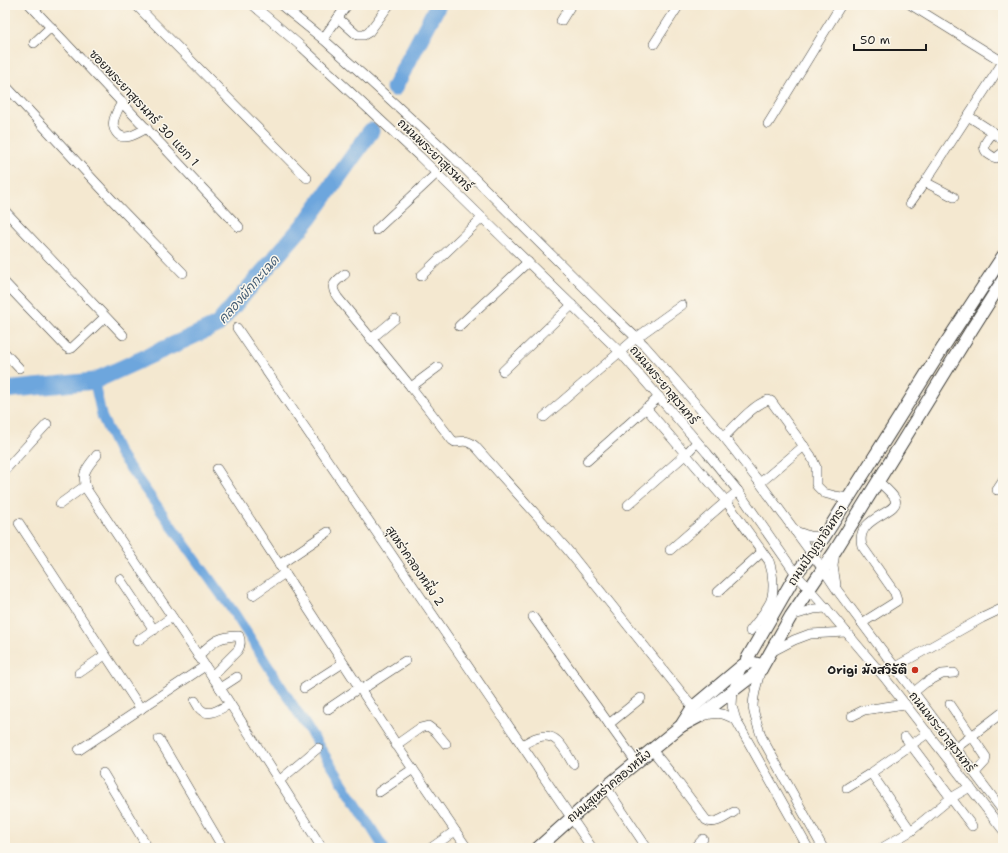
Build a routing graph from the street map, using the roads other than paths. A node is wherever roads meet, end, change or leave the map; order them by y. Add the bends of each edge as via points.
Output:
1 (30, 5) edge
2 (136, 5) edge
3 (253, 5) edge
4 (347, 5) edge
5 (389, 5) edge
6 (571, 5) edge
7 (679, 5) edge
8 (841, 5) edge
9 (911, 5) edge
10 (284, 6) edge
11 (338, 18) junction
12 (561, 21) dead end
13 (50, 27) junction
14 (323, 39) junction
15 (34, 43) dead end
16 (654, 44) dead end
17 (5, 85) edge
18 (122, 102) junction
19 (968, 116) junction
20 (768, 124) dead end
21 (147, 128) junction
22 (993, 132) junction
23 (1003, 140) edge
24 (1001, 154) dead end
25 (437, 173) junction
26 (307, 178) dead end
27 (925, 182) junction
28 (954, 197) dead end
29 (910, 203) dead end
30 (5, 211) edge
31 (482, 218) junction
32 (239, 227) dead end
33 (376, 230) dead end
34 (1003, 256) edge
35 (528, 262) junction
36 (183, 273) dead end
37 (345, 274) dead end
38 (421, 276) dead end
39 (1003, 280) edge
40 (5, 282) edge
41 (572, 305) junction
42 (682, 305) dead end
43 (105, 317) junction
44 (395, 319) dead end
45 (458, 326) dead end
46 (238, 328) dead end
47 (123, 335) dead end
48 (636, 338) junction
49 (371, 339) junction
50 (620, 352) junction
51 (5, 353) edge
52 (438, 367) dead end
53 (19, 368) dead end
54 (503, 371) dead end
55 (411, 387) junction
56 (659, 397) junction
57 (646, 408) junction
58 (544, 417) dead end
59 (46, 424) dead end
60 (724, 437) junction
61 (697, 442) junction
62 (804, 446) junction
63 (686, 454) junction
64 (97, 455) dead end
65 (587, 461) dead end
66 (5, 470) edge
67 (217, 470) dead end
68 (878, 481) junction
69 (1003, 481) edge
70 (760, 483) junction
71 (85, 486) junction
72 (997, 490) dead end
73 (738, 491) junction
74 (849, 498) junction
75 (726, 501) junction
76 (60, 504) dead end
77 (628, 505) dead end
78 (19, 523) dead end
79 (795, 531) junction
80 (328, 532) dead end
81 (824, 537) junction
82 (670, 550) dead end
83 (835, 551) junction
84 (762, 552) junction
85 (812, 554) junction
86 (282, 569) junction
87 (823, 569) junction
88 (796, 574) junction
89 (120, 579) dead end
90 (809, 589) junction
91 (837, 590) junction
92 (718, 592) dead end
93 (253, 594) dead end
94 (826, 608) junction
95 (1003, 608) edge
96 (791, 616) junction
97 (172, 617) junction
98 (533, 618) dead end
99 (862, 623) junction
100 (154, 630) junction
101 (750, 632) dead end
102 (846, 632) junction
103 (138, 641) dead end
104 (771, 652) junction
105 (105, 654) junction
106 (198, 656) junction
107 (405, 661) dead end
108 (745, 662) junction
109 (343, 663) junction
110 (205, 666) junction
111 (895, 667) junction
112 (761, 669) junction
113 (79, 673) dead end
114 (954, 673) dead end
115 (212, 676) junction
116 (237, 677) dead end
117 (220, 688) junction
118 (304, 688) dead end
119 (360, 689) junction
120 (733, 690) junction
121 (914, 692) junction
122 (641, 698) dead end
123 (195, 701) dead end
124 (230, 704) junction
125 (904, 704) junction
126 (950, 704) dead end
127 (141, 709) junction
128 (328, 709) dead end
129 (697, 712) junction
130 (1003, 712) edge
131 (852, 716) dead end
132 (736, 720) junction
133 (609, 724) junction
134 (928, 733) junction
135 (972, 735) junction
136 (905, 738) dead end
137 (159, 739) dead end
138 (446, 744) dead end
139 (396, 745) junction
140 (522, 745) junction
141 (911, 745) junction
142 (318, 748) dead end
143 (956, 748) junction
144 (79, 750) dead end
145 (652, 750) junction
146 (636, 762) junction
147 (572, 764) dead end
148 (413, 769) junction
149 (103, 773) dead end
150 (871, 773) junction
151 (975, 773) junction
152 (279, 781) junction
153 (606, 787) junction
154 (970, 787) junction
155 (847, 788) dead end
156 (380, 792) dead end
157 (951, 798) junction
158 (1003, 811) edge
159 (734, 812) dead end
160 (572, 817) junction
161 (972, 826) dead end
162 (1003, 830) edge
163 (455, 831) junction
164 (911, 831) junction
165 (703, 839) dead end
166 (540, 847) edge
167 (148, 848) edge
168 (223, 848) edge
169 (322, 848) edge
170 (430, 848) edge
171 (467, 848) edge
172 (592, 848) edge
173 (647, 848) edge
174 (695, 848) edge
175 (808, 848) edge
176 (823, 848) edge
177 (882, 848) edge

1 - 13 street, ซอยพระยาสุเรนทร์ 30 แยก 1
2 - 26 street
3 - 25 street, ถนนพระยาสุเรนทร์
4 - 11 street
5 - 11 street via 364,35 357,35
6 - 12 street
7 - 16 street
8 - 20 street
9 - 19 street via 1003,62
10 - 14 street, ถนนพระยาสุเรนทร์
11 - 14 street
13 - 15 street
13 - 18 street, ซอยพระยาสุเรนทร์ 30 แยก 1
14 - 48 street, ถนนพระยาสุเรนทร์ via 455,159
17 - 36 street
18 - 21 street, ซอยพระยาสุเรนทร์ 30 แยก 1
18 - 21 street via 116,112 113,127 119,136 133,136
19 - 22 street
19 - 27 street
21 - 32 street, ซอยพระยาสุเรนทร์ 30 แยก 1
22 - 23 street
22 - 24 street via 984,148 993,158
25 - 31 street, ถนนพระยาสุเรนทร์
25 - 33 street
27 - 28 street
27 - 29 street
30 - 43 street
31 - 35 street, ถนนพระยาสุเรนทร์
31 - 38 street
34 - 74 main road, ถนนปัญญาอินทรา
35 - 41 street, ถนนพระยาสุเรนทร์
35 - 45 street
37 - 49 street via 335,282 333,291
39 - 68 main road, ถนนปัญญาอินทรา
40 - 43 street via 69,349
41 - 50 street, ถนนพระยาสุเรนทร์
41 - 54 street
42 - 48 street
43 - 47 street
44 - 49 street
46 - 140 street, สุเหร่าคลองหนึ่ง 2
48 - 50 street
48 - 60 street, ถนนพระยาสุเรนทร์
49 - 55 street
50 - 56 street, ถนนพระยาสุเรนทร์
50 - 58 street
51 - 53 street
52 - 55 street
55 - 129 street via 452,440 470,442 480,450 566,548
56 - 57 street
56 - 61 street, ถนนพระยาสุเรนทร์
57 - 63 street
57 - 65 street
59 - 66 street
60 - 62 street via 755,407 768,400 773,403
60 - 70 street, ถนนพระยาสุเรนทร์
61 - 63 street
61 - 73 street, ถนนพระยาสุเรนทร์
62 - 70 street
62 - 74 street via 816,467 817,486 824,492
63 - 75 street
63 - 77 street
64 - 71 street via 87,468 84,476
67 - 86 street
68 - 83 main road, ถนนปัญญาอินทรา
68 - 99 street via 896,502 867,524 861,542 897,600
69 - 72 street
70 - 79 street, ถนนพระยาสุเรนทร์
71 - 76 street
71 - 97 street
73 - 75 street
73 - 88 street, ถนนพระยาสุเรนทร์
74 - 81 main road, ถนนปัญญาอินทรา
75 - 82 street
75 - 84 street
78 - 105 street
79 - 81 street via 809,536
79 - 85 street, ถนนพระยาสุเรนทร์
80 - 86 street
81 - 85 main road, ถนนปัญญาอินทรา
83 - 87 main road, ถนนปัญญาอินทรา
83 - 91 street via 833,566
84 - 92 street
84 - 101 street via 772,569 772,599
85 - 87 street, ถนนพระยาสุเรนทร์
85 - 88 main road, ถนนปัญญาอินทรา
86 - 93 street
86 - 109 street
87 - 90 main road, ถนนปัญญาอินทรา
87 - 91 street, ถนนพระยาสุเรนทร์
88 - 90 street, ถนนพระยาสุเรนทร์
88 - 108 main road, ถนนปัญญาอินทรา
89 - 100 street
90 - 94 street, ถนนพระยาสุเรนทร์
90 - 96 main road, ถนนปัญญาอินทรา
91 - 99 street, ถนนพระยาสุเรนทร์
94 - 96 street
94 - 102 street, ถนนพระยาสุเรนทร์
95 - 111 street
96 - 104 main road, ถนนปัญญาอินทรา
97 - 100 street
97 - 106 street
98 - 133 street
99 - 111 street, ถนนพระยาสุเรนทร์
100 - 103 street
102 - 104 street via 810,634
102 - 125 street, ถนนพระยาสุเรนทร์
104 - 112 main road, ถนนปัญญาอินทรา
105 - 113 street
105 - 127 street
106 - 110 street
106 - 115 street via 221,638 239,636 241,640 238,650
107 - 119 street
108 - 112 main road via 758,664
108 - 120 street, ถนนปัญญาอินทรา
108 - 129 main road, ถนนสุเหร่าคลองหนึ่ง
109 - 118 street
109 - 119 street
110 - 115 street
110 - 127 street
111 - 121 street, ถนนพระยาสุเรนทร์
112 - 120 main road, ถนนสุเหร่าคลองหนึ่ง
112 - 176 street, ถนนปัญญาอินทรา via 753,707 762,738
114 - 121 street via 942,674 925,682
115 - 117 street
116 - 117 street
117 - 124 street
119 - 128 street
119 - 139 street
120 - 129 main road, ถนนสุเหร่าคลองหนึ่ง
120 - 132 street, ถนนปัญญาอินทรา via 732,706
121 - 143 street, ถนนพระยาสุเรนทร์
122 - 133 street
123 - 124 street via 201,710 208,713
124 - 152 street
125 - 131 street via 864,710
125 - 134 street, ถนนพระยาสุเรนทร์
126 - 135 street
127 - 144 street
129 - 132 street via 726,714
129 - 145 main road, ถนนสุเหร่าคลองหนึ่ง
130 - 135 street
132 - 175 street, ถนนปัญญาอินทรา
133 - 146 street
134 - 141 street
134 - 154 street, ถนนพระยาสุเรนทร์
135 - 143 street
135 - 151 street via 986,757 985,762
136 - 141 street
137 - 168 street
138 - 139 street via 436,732 425,726
139 - 148 street
140 - 147 street via 546,735 553,737 558,740
140 - 160 street, สุเหร่าคลองหนึ่ง 2
141 - 150 street
141 - 157 street
142 - 152 street
143 - 151 street, ถนนพระยาสุเรนทร์
145 - 146 main road, ถนนสุเหร่าคลองหนึ่ง
145 - 159 street via 706,820 710,823 715,822
146 - 153 main road, ถนนสุเหร่าคลองหนึ่ง
148 - 156 street
148 - 163 street
149 - 167 street
150 - 155 street
150 - 164 street
151 - 158 street, ถนนพระยาสุเรนทร์
152 - 169 street
153 - 160 main road, ถนนสุเหร่าคลองหนึ่ง
153 - 173 street
154 - 157 street
154 - 162 street, ถนนพระยาสุเรนทร์
157 - 161 street
157 - 164 street
160 - 166 main road, ถนนสุเหร่าคลองหนึ่ง
160 - 172 street, สุเหร่าคลองหนึ่ง 2
163 - 170 street
163 - 171 street
164 - 177 street
165 - 174 street

